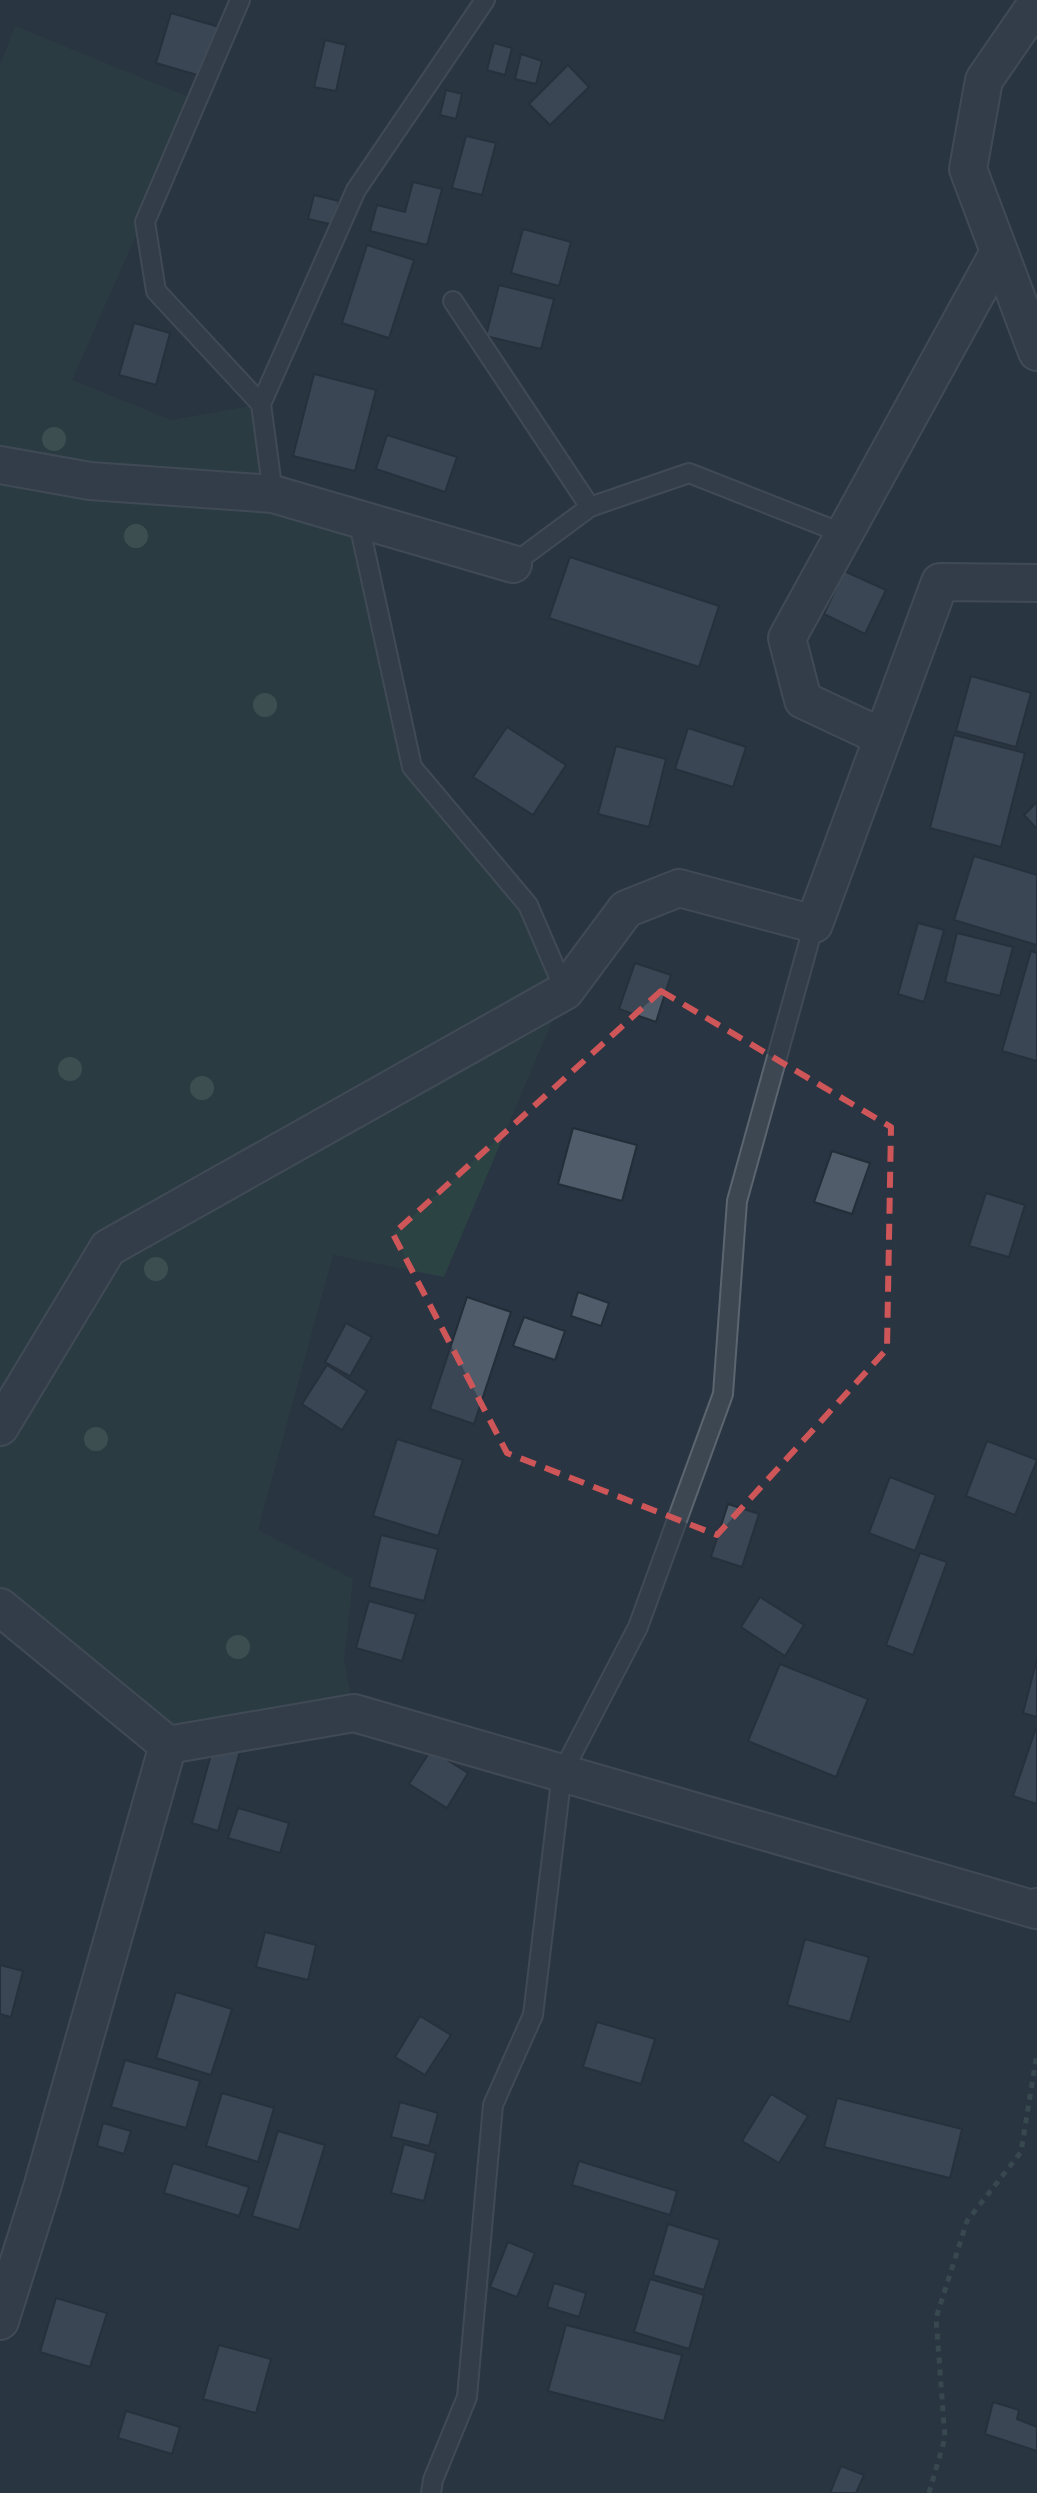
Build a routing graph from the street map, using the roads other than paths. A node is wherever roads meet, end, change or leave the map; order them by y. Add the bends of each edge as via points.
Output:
1 (240, 0) edge
2 (485, 0) edge
3 (1037, 3) edge
4 (999, 252) junction
5 (453, 301) dead end
6 (1037, 352) edge
7 (261, 404) junction
8 (0, 465) edge
9 (273, 494) junction
10 (590, 507) junction
11 (358, 519) junction
12 (844, 534) junction
13 (513, 564) joint
14 (1037, 583) edge
15 (882, 737) junction
16 (814, 924) junction
17 (565, 991) junction
18 (0, 1427) edge
19 (0, 1607) edge
20 (168, 1745) junction
21 (562, 1773) junction
22 (1037, 1907) edge
23 (0, 2321) edge
24 (431, 2493) edge

1 - 7 lane via 145,222 156,291
2 - 7 lane via 356,190
3 - 4 street via 984,80 968,169
4 - 6 street
4 - 12 street
5 - 10 lane
7 - 9 lane
8 - 9 street via 90,481
9 - 11 street
10 - 12 lane via 689,473
10 - 13 lane
11 - 13 street
11 - 17 lane via 412,767 528,905
12 - 15 street via 787,638 803,700
14 - 15 street via 940,582
15 - 16 street
16 - 17 street via 679,888 626,909
16 - 21 lane via 737,1201 723,1394 638,1627
17 - 18 street via 108,1248
19 - 20 street
20 - 21 street via 354,1713
20 - 23 street
21 - 22 street
21 - 24 lane via 533,2015 493,2105 467,2397

